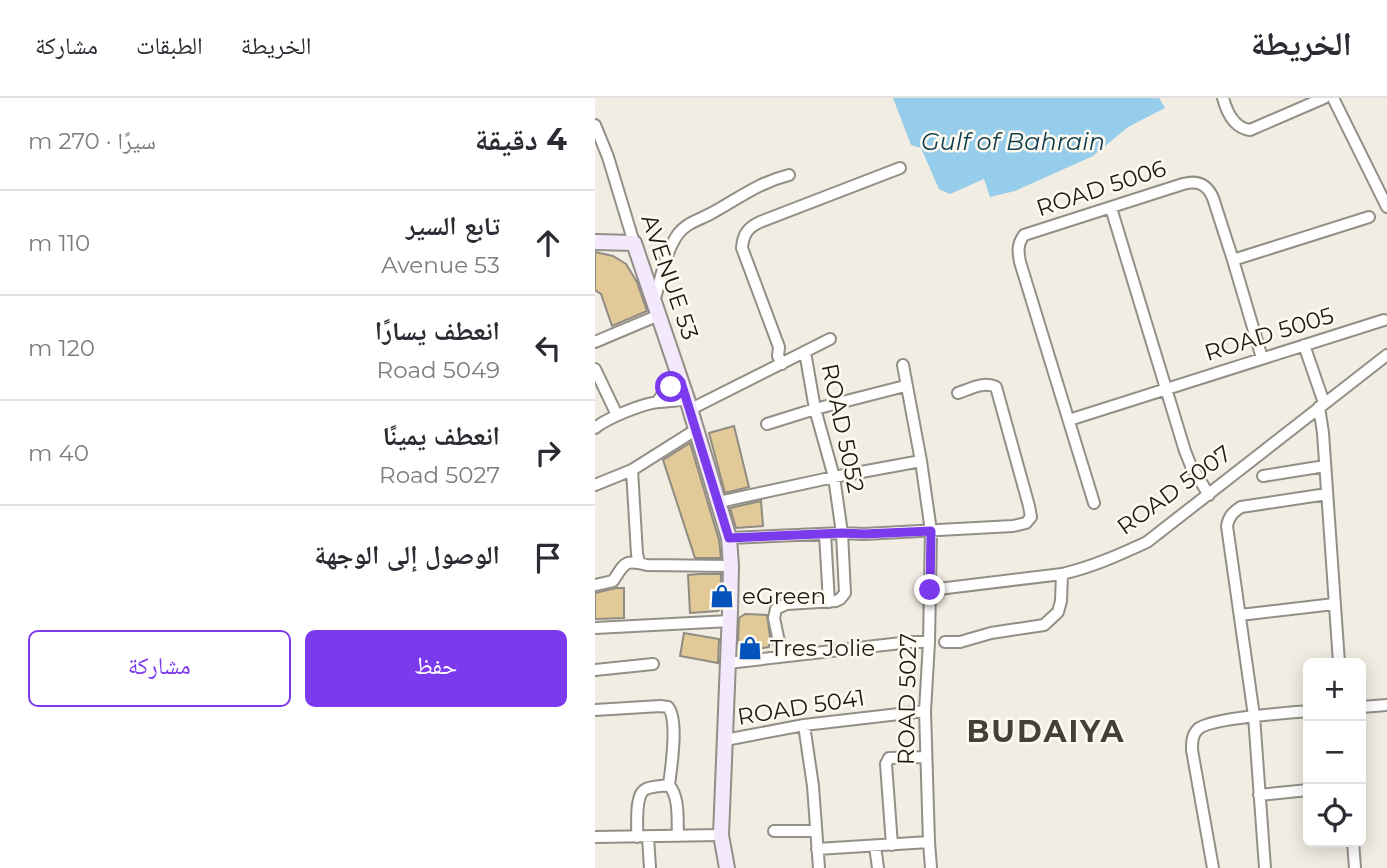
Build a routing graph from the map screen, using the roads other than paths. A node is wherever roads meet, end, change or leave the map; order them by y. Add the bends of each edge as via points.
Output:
1 (1223, 98) edge
2 (1324, 98) edge
3 (1333, 98) edge
4 (595, 125) edge
5 (900, 168) dead end
6 (789, 176) dead end
7 (1111, 208) junction
8 (1387, 208) edge
9 (1369, 217) dead end
10 (595, 242) edge
11 (634, 243) junction
12 (1233, 260) junction
13 (656, 308) junction
14 (1384, 320) dead end
15 (830, 339) dead end
16 (595, 342) edge
17 (1304, 345) junction
18 (805, 352) junction
19 (1387, 355) edge
20 (1262, 358) junction
21 (785, 362) junction
22 (902, 365) dead end
23 (1373, 366) junction
24 (1387, 367) edge
25 (595, 369) edge
26 (681, 382) junction
27 (905, 386) junction
28 (1166, 389) junction
29 (958, 393) dead end
30 (657, 402) junction
31 (689, 404) junction
32 (1321, 405) junction
33 (815, 409) junction
34 (617, 415) junction
35 (1069, 420) junction
36 (767, 424) dead end
37 (595, 428) edge
38 (697, 429) junction
39 (921, 461) junction
40 (1325, 466) junction
41 (632, 470) junction
42 (1263, 476) dead end
43 (834, 477) junction
44 (595, 485) edge
45 (1327, 494) junction
46 (1209, 495) junction
47 (719, 502) junction
48 (1094, 503) dead end
49 (931, 531) junction
50 (842, 533) junction
51 (825, 534) junction
52 (729, 538) junction
53 (639, 562) junction
54 (731, 566) junction
55 (1062, 574) junction
56 (595, 585) edge
57 (930, 590) junction
58 (829, 602) junction
59 (1334, 604) junction
60 (1240, 615) junction
61 (730, 621) junction
62 (595, 628) edge
63 (929, 642) junction
64 (945, 642) dead end
65 (782, 656) junction
66 (1339, 658) edge
67 (728, 663) junction
68 (653, 664) dead end
69 (595, 670) edge
70 (1387, 705) edge
71 (1366, 707) edge
72 (595, 710) edge
73 (925, 710) junction
74 (1303, 711) edge
75 (1254, 716) junction
76 (804, 725) junction
77 (725, 740) junction
78 (926, 757) junction
79 (669, 785) junction
80 (1303, 791) edge
81 (1259, 795) junction
82 (774, 831) dead end
83 (816, 831) junction
84 (721, 835) junction
85 (678, 836) junction
86 (595, 837) edge
87 (643, 837) junction
88 (929, 842) junction
89 (892, 845) junction
90 (876, 846) junction
91 (1353, 847) edge
92 (817, 849) junction
93 (650, 868) edge
94 (727, 868) edge
95 (819, 868) edge
96 (878, 868) edge
97 (931, 868) edge
98 (1213, 868) edge
99 (1265, 868) edge
100 (1355, 868) edge

1 - 2 street via 1236,125 1251,130
3 - 8 street
4 - 11 street, AVENUE 53
5 - 21 street via 760,222 746,232 742,248 778,356
6 - 13 street via 752,188 680,231 672,244
7 - 12 street, ROAD 5006 via 1192,181 1202,183 1213,198
7 - 28 street
7 - 35 street, ROAD 5006 via 1031,232 1019,242 1020,262
9 - 12 street
10 - 11 street
11 - 13 street, AVENUE 53
12 - 20 street, ROAD 5006
13 - 16 street
13 - 26 street, AVENUE 53
14 - 17 street, ROAD 5005
15 - 18 street
17 - 20 street, ROAD 5005
17 - 32 street
18 - 21 street
18 - 33 street, ROAD 5052
19 - 23 street, ROAD 5007
20 - 28 street, ROAD 5005
21 - 31 street
22 - 27 street, ROAD 5027
23 - 24 street
23 - 32 street, ROAD 5007
25 - 34 street
26 - 30 street
26 - 31 street, AVENUE 53
27 - 33 street
27 - 39 street, ROAD 5027
28 - 35 street, ROAD 5005
28 - 46 street via 1188,458
29 - 49 street via 983,385 996,387 1031,517 1013,526
30 - 31 street
30 - 34 street
31 - 38 street, AVENUE 53
32 - 40 street
32 - 46 street, ROAD 5007
33 - 36 street
33 - 43 street, ROAD 5052
34 - 37 street
35 - 48 street, ROAD 5006
38 - 41 street
38 - 47 street, AVENUE 53
39 - 43 street
39 - 49 street, ROAD 5027
40 - 42 street
40 - 45 street
41 - 44 street
41 - 53 street
43 - 47 street
43 - 50 street, ROAD 5052
45 - 59 street
45 - 60 street via 1234,511 1227,534
46 - 55 street, ROAD 5007 via 1147,542
47 - 52 street, AVENUE 53
49 - 50 street
49 - 57 street, ROAD 5027
50 - 51 street
50 - 58 street, ROAD 5052 via 845,593
51 - 52 street
51 - 58 street
52 - 54 street, AVENUE 53
53 - 54 street
53 - 56 street via 624,564 614,581
54 - 61 street, AVENUE 53
55 - 57 street, ROAD 5007
55 - 64 street via 1058,612 1044,625
57 - 63 street, ROAD 5027
58 - 65 street via 786,604 776,609
59 - 60 street
59 - 66 street
60 - 75 street
61 - 62 street
61 - 67 street, AVENUE 53
63 - 65 street
63 - 73 street, ROAD 5027
65 - 67 street
67 - 77 street, AVENUE 53
68 - 69 street
70 - 71 street
72 - 79 street via 668,707 673,724
73 - 76 street, ROAD 5041
73 - 78 street, ROAD 5027
74 - 75 street
75 - 81 street
75 - 98 street via 1201,726 1194,733
76 - 77 street, ROAD 5041
76 - 83 street
77 - 84 street, AVENUE 53
78 - 88 street, ROAD 5027
78 - 89 street via 887,760
79 - 85 street via 675,798
79 - 87 street via 641,792
80 - 81 street
81 - 99 street
82 - 83 street
83 - 92 street
84 - 85 street
84 - 94 street, AVENUE 53
85 - 87 street
86 - 87 street
87 - 93 street
88 - 89 street
88 - 97 street, ROAD 5027
89 - 90 street
90 - 92 street
90 - 96 street
91 - 100 street
92 - 95 street

